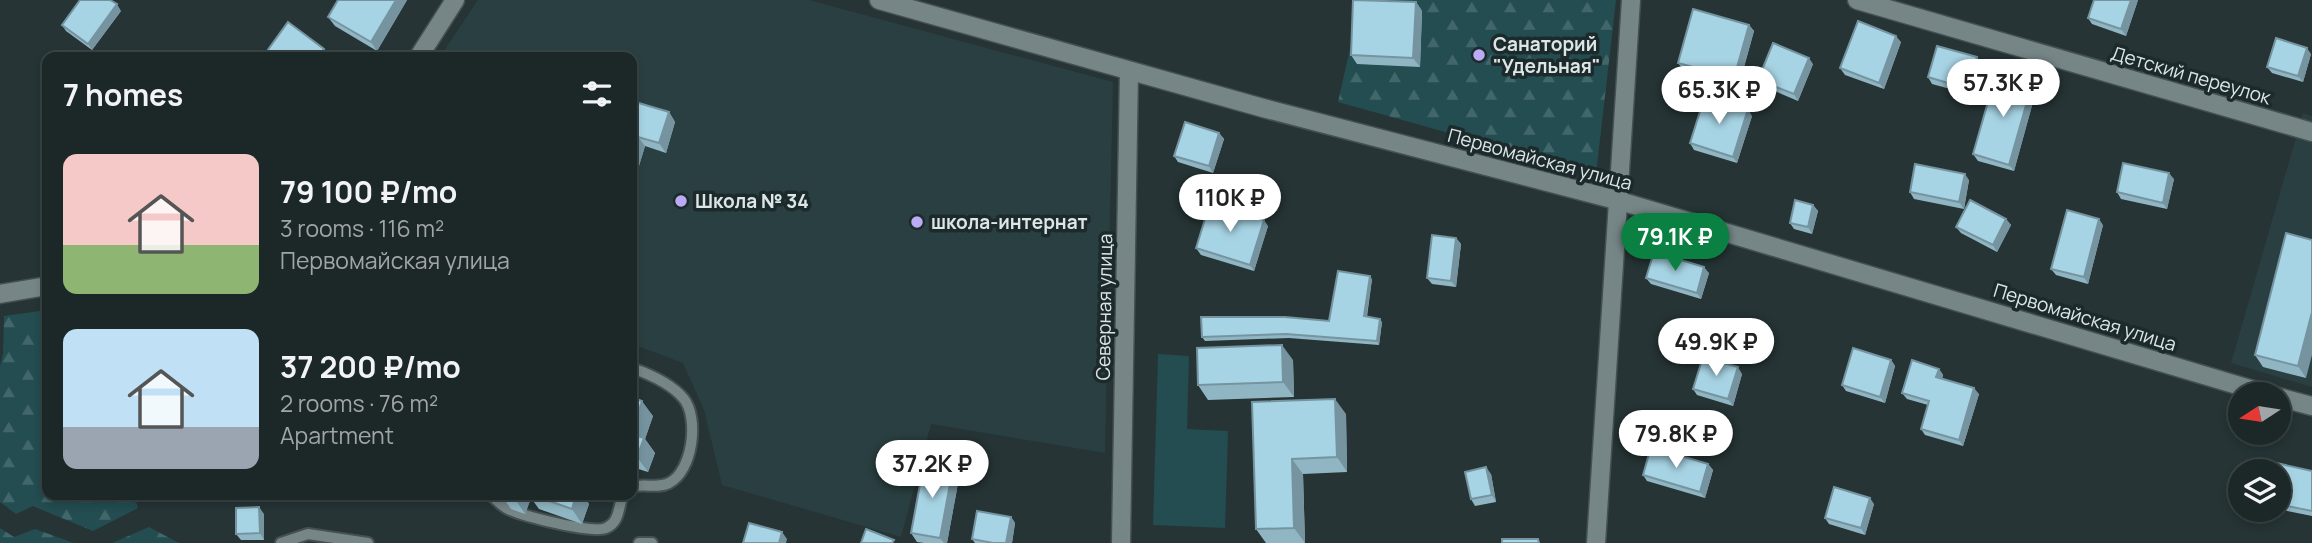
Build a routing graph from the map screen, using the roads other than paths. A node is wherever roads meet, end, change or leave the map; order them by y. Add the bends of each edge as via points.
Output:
1 (455, 0) edge
2 (879, 0) edge
3 (1632, 0) edge
4 (1857, 0) edge
5 (422, 52) edge
6 (1129, 71) junction
7 (2312, 132) edge
8 (1620, 201) junction
9 (42, 287) edge
10 (0, 294) edge
11 (637, 370) edge
12 (2228, 382) edge
13 (2291, 400) edge
14 (2312, 406) edge
15 (637, 487) edge
16 (497, 500) edge
17 (621, 500) edge
18 (308, 538) edge
19 (281, 543) edge
20 (368, 543) edge
21 (639, 543) edge
22 (652, 543) edge
23 (1121, 543) edge
24 (1596, 543) edge

1 - 5 main road
2 - 6 main road, Первомайская улица
3 - 8 main road
4 - 7 main road, Детский переулок
6 - 8 main road, Первомайская улица
6 - 23 main road, Северная улица
8 - 12 main road, Первомайская улица
8 - 24 main road
9 - 10 main road
11 - 15 lane via 685,399 692,447 685,468 669,484
13 - 14 main road
16 - 17 lane via 528,517 604,529 614,522
18 - 19 lane
18 - 20 lane
21 - 22 lane

